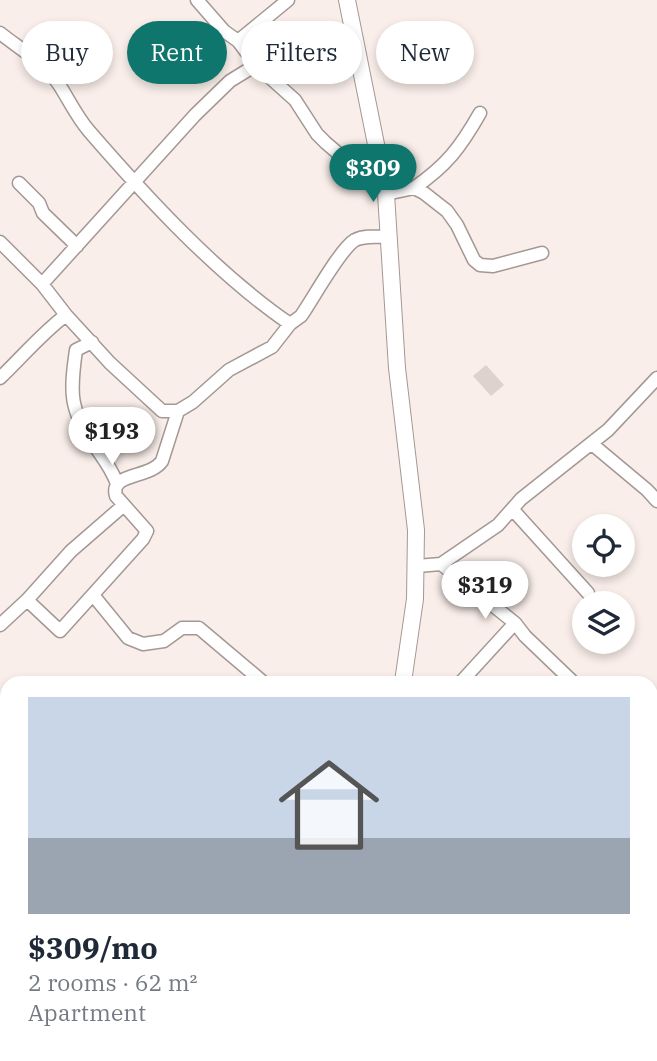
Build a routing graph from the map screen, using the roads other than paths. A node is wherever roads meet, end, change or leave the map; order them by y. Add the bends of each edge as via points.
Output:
1 (197, 0) edge
2 (288, 0) edge
3 (347, 0) edge
4 (0, 33) edge
5 (238, 41) junction
6 (241, 45) edge
7 (241, 74) edge
8 (277, 84) edge
9 (480, 113) dead end
10 (19, 183) dead end
11 (135, 183) junction
12 (414, 188) junction
13 (386, 194) junction
14 (388, 237) junction
15 (0, 242) edge
16 (77, 246) junction
17 (542, 253) dead end
18 (42, 284) junction
19 (66, 315) junction
20 (290, 324) junction
21 (92, 342) junction
22 (0, 378) edge
23 (657, 378) edge
24 (178, 411) junction
25 (592, 444) junction
26 (117, 484) junction
27 (657, 501) edge
28 (124, 505) junction
29 (513, 510) junction
30 (441, 564) junction
31 (417, 566) junction
32 (586, 591) edge
33 (93, 595) junction
34 (27, 600) junction
35 (515, 623) junction
36 (0, 625) edge
37 (256, 676) edge
38 (404, 676) edge
39 (466, 676) edge
40 (567, 676) edge

1 - 5 street
2 - 5 street
3 - 13 street
4 - 11 street via 60,84 76,116
5 - 6 street
7 - 11 street via 212,98
8 - 13 street via 295,100 317,134
9 - 12 street via 448,162
10 - 16 street
11 - 16 street
11 - 20 street via 204,251
12 - 13 street
12 - 17 street via 447,211 480,265
13 - 14 street
14 - 20 street via 355,240 301,316
14 - 31 street
15 - 18 street
16 - 18 street
18 - 19 street
19 - 21 street
19 - 22 street
20 - 24 street via 272,347 229,370
21 - 24 street via 162,411
21 - 26 street via 76,350 72,402
23 - 25 street
24 - 26 street via 158,467
25 - 27 street
25 - 29 street
26 - 28 street via 114,490
28 - 33 street via 147,531
28 - 34 street via 71,551
29 - 30 street
29 - 32 street
30 - 31 street
30 - 35 street
31 - 38 street
33 - 34 street via 60,631
33 - 37 street via 128,638 143,645 164,641 182,628 199,628
34 - 36 street
35 - 39 street
35 - 40 street

